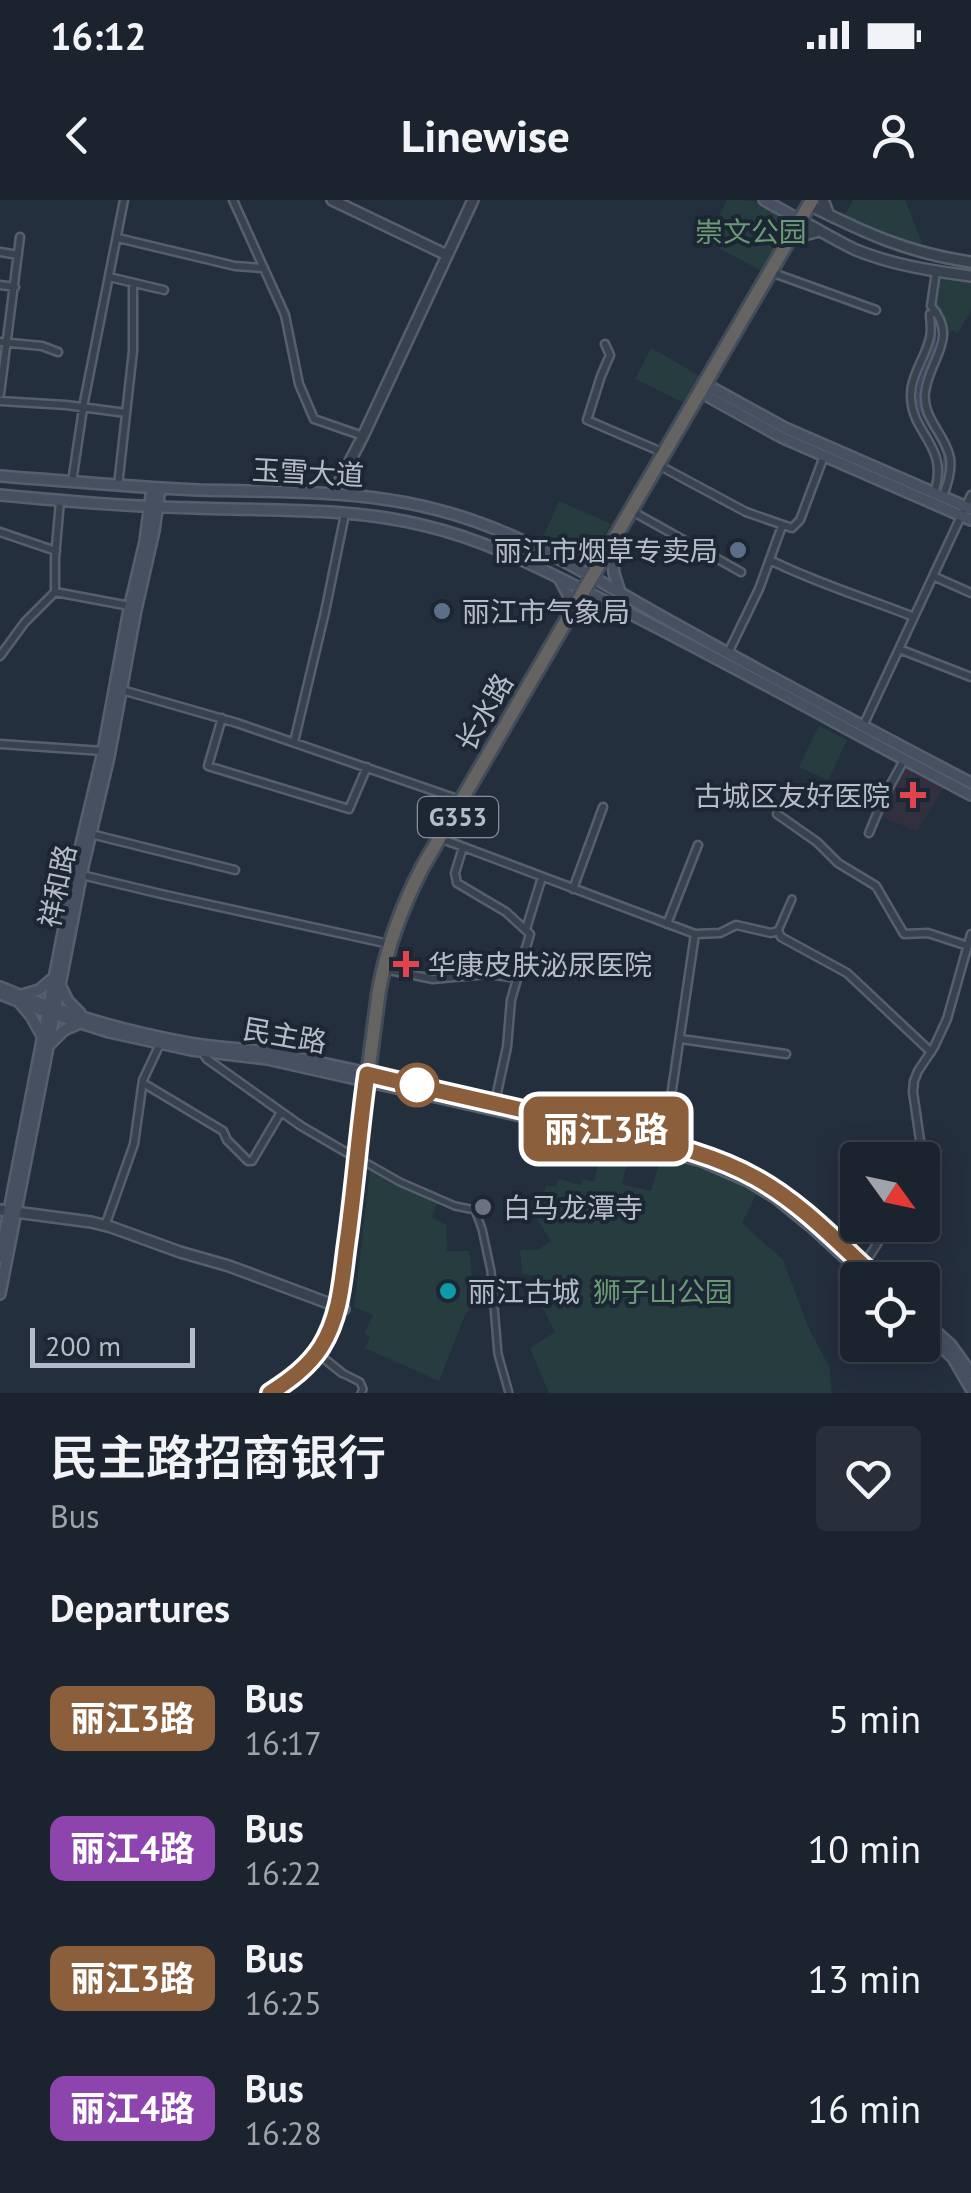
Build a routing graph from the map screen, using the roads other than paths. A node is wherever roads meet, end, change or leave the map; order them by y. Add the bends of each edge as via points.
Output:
1 (124, 200) edge
2 (233, 200) edge
3 (332, 200) edge
4 (472, 200) edge
5 (764, 200) edge
6 (818, 204) edge
7 (803, 222) junction
8 (820, 231) junction
9 (20, 238) dead end
10 (118, 238) junction
11 (798, 238) junction
12 (0, 252) edge
13 (18, 255) junction
14 (447, 255) junction
15 (971, 262) edge
16 (262, 268) junction
17 (936, 272) junction
18 (776, 274) junction
19 (971, 276) edge
20 (108, 277) junction
21 (134, 283) junction
22 (0, 286) edge
23 (14, 287) junction
24 (164, 290) dead end
25 (876, 310) dead end
26 (933, 313) junction
27 (3, 342) edge
28 (605, 344) dead end
29 (58, 352) dead end
30 (705, 390) junction
31 (0, 398) edge
32 (83, 407) junction
33 (126, 413) junction
34 (363, 436) junction
35 (824, 456) junction
36 (664, 461) junction
37 (0, 476) edge
38 (72, 482) junction
39 (118, 486) junction
40 (156, 488) junction
41 (333, 494) junction
42 (938, 495) junction
43 (0, 496) edge
44 (971, 496) edge
45 (60, 501) junction
46 (154, 507) junction
47 (967, 513) edge
48 (345, 514) junction
49 (638, 514) junction
50 (782, 526) junction
51 (0, 532) edge
52 (56, 551) junction
53 (610, 554) junction
54 (770, 560) junction
55 (567, 562) junction
56 (740, 572) dead end
57 (934, 576) junction
58 (558, 577) junction
59 (596, 578) junction
60 (55, 592) junction
61 (587, 592) junction
62 (620, 592) junction
63 (971, 594) edge
64 (614, 605) junction
65 (130, 606) junction
66 (574, 615) junction
67 (914, 617) junction
68 (899, 650) junction
69 (728, 652) junction
70 (0, 656) edge
71 (971, 678) edge
72 (122, 690) junction
73 (222, 718) junction
74 (863, 726) junction
75 (294, 742) junction
76 (0, 744) edge
77 (103, 751) junction
78 (904, 760) junction
79 (367, 767) junction
80 (971, 783) edge
81 (971, 795) edge
82 (461, 800) junction
83 (603, 807) dead end
84 (778, 814) dead end
85 (869, 833) dead end
86 (91, 834) junction
87 (445, 840) junction
88 (698, 845) dead end
89 (463, 847) junction
90 (236, 870) dead end
91 (82, 874) junction
92 (542, 878) junction
93 (573, 889) junction
94 (792, 899) dead end
95 (666, 924) junction
96 (526, 929) junction
97 (778, 931) junction
98 (695, 934) junction
99 (971, 934) edge
100 (390, 944) junction
101 (968, 946) junction
102 (389, 970) junction
103 (518, 978) junction
104 (57, 981) junction
105 (0, 990) edge
106 (19, 998) junction
107 (51, 1010) junction
108 (83, 1021) junction
109 (42, 1036) junction
110 (680, 1039) junction
111 (160, 1044) junction
112 (48, 1047) junction
113 (202, 1052) junction
114 (931, 1052) junction
115 (786, 1054) dead end
116 (370, 1078) junction
117 (142, 1083) junction
118 (495, 1103) junction
119 (281, 1112) junction
120 (919, 1142) edge
121 (664, 1144) junction
122 (360, 1160) junction
123 (8, 1212) edge
124 (106, 1226) junction
125 (0, 1258) edge
126 (850, 1262) edge
127 (859, 1262) edge
128 (0, 1294) edge
129 (341, 1308) junction
130 (940, 1335) edge
131 (940, 1345) edge
132 (322, 1357) junction
133 (342, 1372) joint
134 (971, 1373) edge
135 (971, 1388) edge
136 (270, 1393) edge
137 (282, 1393) edge
138 (361, 1393) edge
139 (509, 1393) edge

1 - 10 street
2 - 16 street
3 - 14 street
4 - 14 street
5 - 7 main road
6 - 7 highway, 长水路 / G353
6 - 15 street via 872,236
7 - 8 street
7 - 11 highway, 长水路 / G353
7 - 30 highway, 长水路 / G353
8 - 11 street
8 - 17 street via 866,254
9 - 13 street
10 - 16 street
10 - 20 street
11 - 18 highway, 长水路 / G353
12 - 13 street
13 - 23 street
14 - 34 street
16 - 34 street via 285,315 299,384 314,419
17 - 19 street
17 - 26 street
18 - 25 street
18 - 30 highway, 长水路 / G353
20 - 21 street
20 - 32 street
21 - 24 street
21 - 33 street
22 - 23 street
23 - 27 street
26 - 42 street via 911,394 937,459
26 - 42 street via 944,328 924,400 949,456 949,477
27 - 29 street
27 - 31 street
28 - 36 street via 610,355 587,420
30 - 35 main road
30 - 36 highway, 长水路 / G353
30 - 42 main road
31 - 32 street
32 - 33 street
32 - 38 street
33 - 39 street
34 - 41 street
35 - 47 main road
35 - 50 street via 799,523
36 - 49 highway, 长水路 / G353
36 - 50 street via 736,507
36 - 53 highway, 长水路 / G353
37 - 38 main road, 玉雪大道
38 - 39 main road, 玉雪大道
39 - 40 main road, 玉雪大道
40 - 41 main road, 玉雪大道
40 - 46 main road, 祥和路
41 - 55 main road, 玉雪大道 via 456,514
42 - 47 main road
43 - 45 main road, 玉雪大道
44 - 47 street
45 - 46 main road, 玉雪大道
45 - 52 street
46 - 48 main road, 玉雪大道
46 - 65 main road, 祥和路
46 - 72 main road, 祥和路
47 - 57 street
48 - 58 main road, 玉雪大道 via 465,536
48 - 75 street
49 - 53 highway, 长水路 / G353
49 - 56 street
50 - 54 street
51 - 52 street
52 - 60 street
53 - 55 main road
53 - 59 highway, 长水路 / G353
53 - 62 main road
54 - 67 street
54 - 69 street
55 - 59 main road, 玉雪大道
57 - 63 street
57 - 67 street
58 - 61 main road, 玉雪大道
58 - 66 main road
59 - 61 highway, 长水路 / G353
59 - 62 main road, 玉雪大道
60 - 65 street
60 - 70 street
61 - 64 main road, 玉雪大道
61 - 66 highway, 长水路 / G353
62 - 69 main road, 玉雪大道
64 - 66 main road
64 - 78 main road, 玉雪大道
65 - 77 main road, 祥和路
66 - 82 highway, 长水路 / G353
66 - 87 highway, 长水路 / G353
67 - 68 street
68 - 71 street
68 - 74 street
69 - 74 main road, 玉雪大道
72 - 73 street
72 - 86 main road, 祥和路
73 - 75 street
73 - 79 street via 208,766 257,783 349,809
74 - 80 main road, 玉雪大道
75 - 79 street
76 - 77 street
77 - 104 main road, 祥和路
78 - 81 main road, 玉雪大道
78 - 85 street
79 - 82 street
82 - 100 highway, 长水路 / G353 via 414,882
83 - 93 street
84 - 101 street via 876,886 904,934 928,933
86 - 90 street
86 - 91 main road, 祥和路
87 - 89 street
87 - 102 highway, 长水路 / G353 via 412,901
88 - 95 street
89 - 92 street
89 - 96 street via 457,883
91 - 100 street
91 - 104 main road, 祥和路
92 - 93 street
92 - 96 street
93 - 95 street
94 - 97 street
95 - 98 street
96 - 103 street
97 - 98 street via 736,925
97 - 114 street via 847,973
98 - 110 street
99 - 101 street
100 - 116 highway, 长水路 / G353
101 - 114 street
102 - 103 street via 433,979
102 - 116 highway, 长水路 / G353
103 - 118 street
104 - 106 main road
104 - 107 main road, 祥和路
104 - 108 main road
105 - 106 main road, 民主路
106 - 107 main road, 民主路
106 - 109 main road
107 - 108 main road, 民主路
107 - 109 main road, 祥和路
107 - 112 main road, 祥和路
108 - 111 main road, 民主路
108 - 112 main road
108 - 116 main road, 民主路
109 - 123 main road, 祥和路
110 - 115 street
110 - 121 street
111 - 113 main road, 民主路
111 - 117 street
112 - 123 main road, 祥和路
113 - 116 main road, 民主路
113 - 119 street
114 - 120 street via 913,1086
116 - 118 main road, 民主路
116 - 122 highway, 长水路 / G353
116 - 126 main road, 民主路 via 713,1164 776,1198
117 - 119 street via 223,1132 248,1161
117 - 124 street via 134,1144
118 - 121 main road, 民主路
119 - 122 street
121 - 127 main road, 民主路 via 716,1158 764,1183
122 - 129 highway, 长水路 / G353
122 - 139 street via 475,1210
123 - 124 street
123 - 125 main road, 祥和路
123 - 128 main road, 祥和路
124 - 129 street
129 - 132 highway, 长水路 / G353
129 - 136 highway, 长水路 / G353 via 317,1353
130 - 134 main road
131 - 135 main road
132 - 133 street
132 - 137 highway, 长水路 / G353
133 - 138 street via 360,1382

